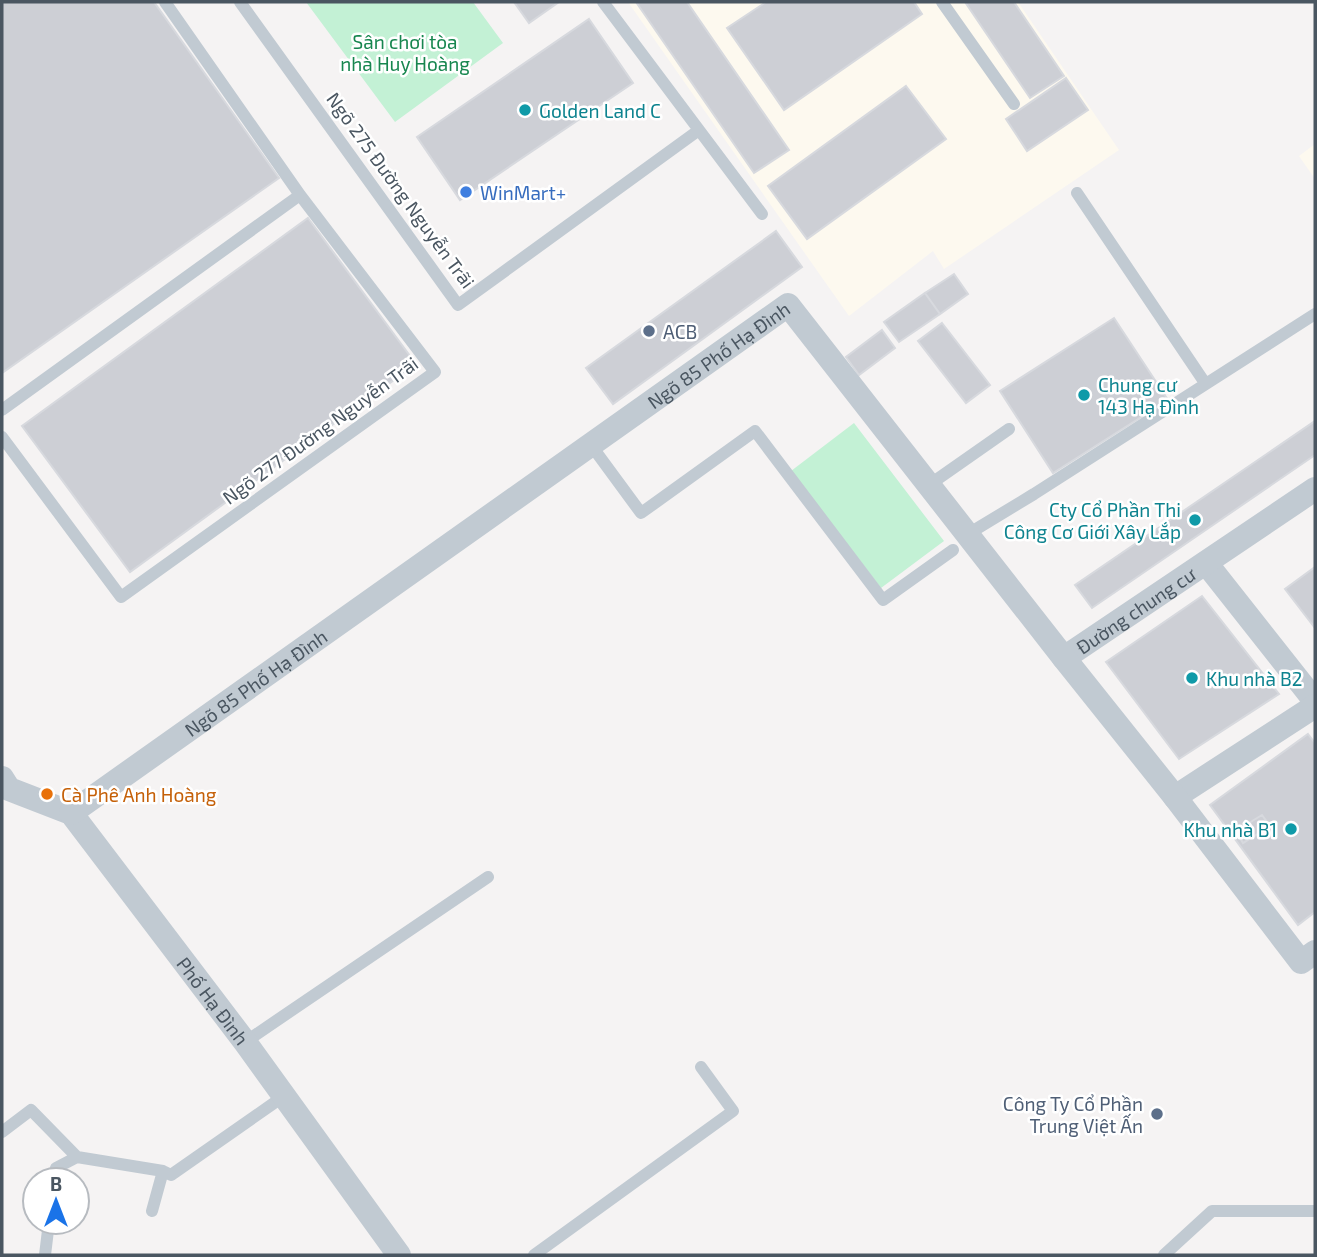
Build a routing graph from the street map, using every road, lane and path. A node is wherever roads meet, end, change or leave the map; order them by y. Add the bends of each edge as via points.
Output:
1 (166, 2) edge
2 (240, 2) edge
3 (603, 2) edge
4 (942, 2) edge
5 (1014, 104) dead end
6 (699, 130) junction
7 (1077, 193) dead end
8 (300, 195) junction
9 (762, 214) dead end
10 (1315, 314) edge
11 (1205, 383) junction
12 (2, 410) edge
13 (1009, 429) dead end
14 (2, 437) edge
15 (591, 445) junction
16 (929, 485) junction
17 (1315, 489) edge
18 (960, 542) junction
19 (1206, 563) junction
20 (1064, 658) junction
21 (1315, 703) edge
22 (2, 778) edge
23 (1175, 797) junction
24 (71, 813) junction
25 (488, 877) dead end
26 (1308, 957) edge
27 (245, 1042) junction
28 (701, 1067) dead end
29 (284, 1096) junction
30 (2, 1132) edge
31 (77, 1157) junction
32 (60, 1166) edge
33 (163, 1171) junction
34 (152, 1211) dead end
35 (1315, 1211) edge
36 (47, 1236) edge
37 (45, 1255) edge
38 (399, 1255) edge
39 (534, 1255) edge
40 (1164, 1255) edge

1 - 8 lane, Ngõ 277 Đường Nguyễn Trãi
2 - 6 lane, Ngõ 275 Đường Nguyễn Trãi via 458,305
3 - 6 lane
4 - 5 lane
6 - 9 lane
7 - 11 lane
8 - 12 lane
8 - 14 lane, Ngõ 277 Đường Nguyễn Trãi via 435,372 121,597
10 - 11 lane
11 - 18 lane
13 - 16 lane
15 - 16 street, Ngõ 85 Phố Hạ Đình via 788,305
15 - 18 lane via 642,513 755,431 883,600
15 - 24 street, Ngõ 85 Phố Hạ Đình
16 - 18 street, Ngõ 85 Phố Hạ Đình
17 - 19 street, Đường chung cư
18 - 20 street, Ngõ 85 Phố Hạ Đình
19 - 20 street, Đường chung cư
19 - 21 street, Đường chung cư
20 - 23 street, Ngõ 85 Phố Hạ Đình
21 - 23 street, Đường chung cư
22 - 24 street via 9,789
23 - 26 street, Ngõ 85 Phố Hạ Đình
24 - 27 street, Phố Hạ Đình
25 - 27 lane
27 - 29 street, Phố Hạ Đình
28 - 39 lane via 733,1111
29 - 33 lane via 171,1175
29 - 38 street, Phố Hạ Đình
30 - 31 lane via 32,1110
31 - 32 lane
31 - 33 lane
33 - 34 lane
35 - 40 lane via 1212,1211
36 - 37 lane

